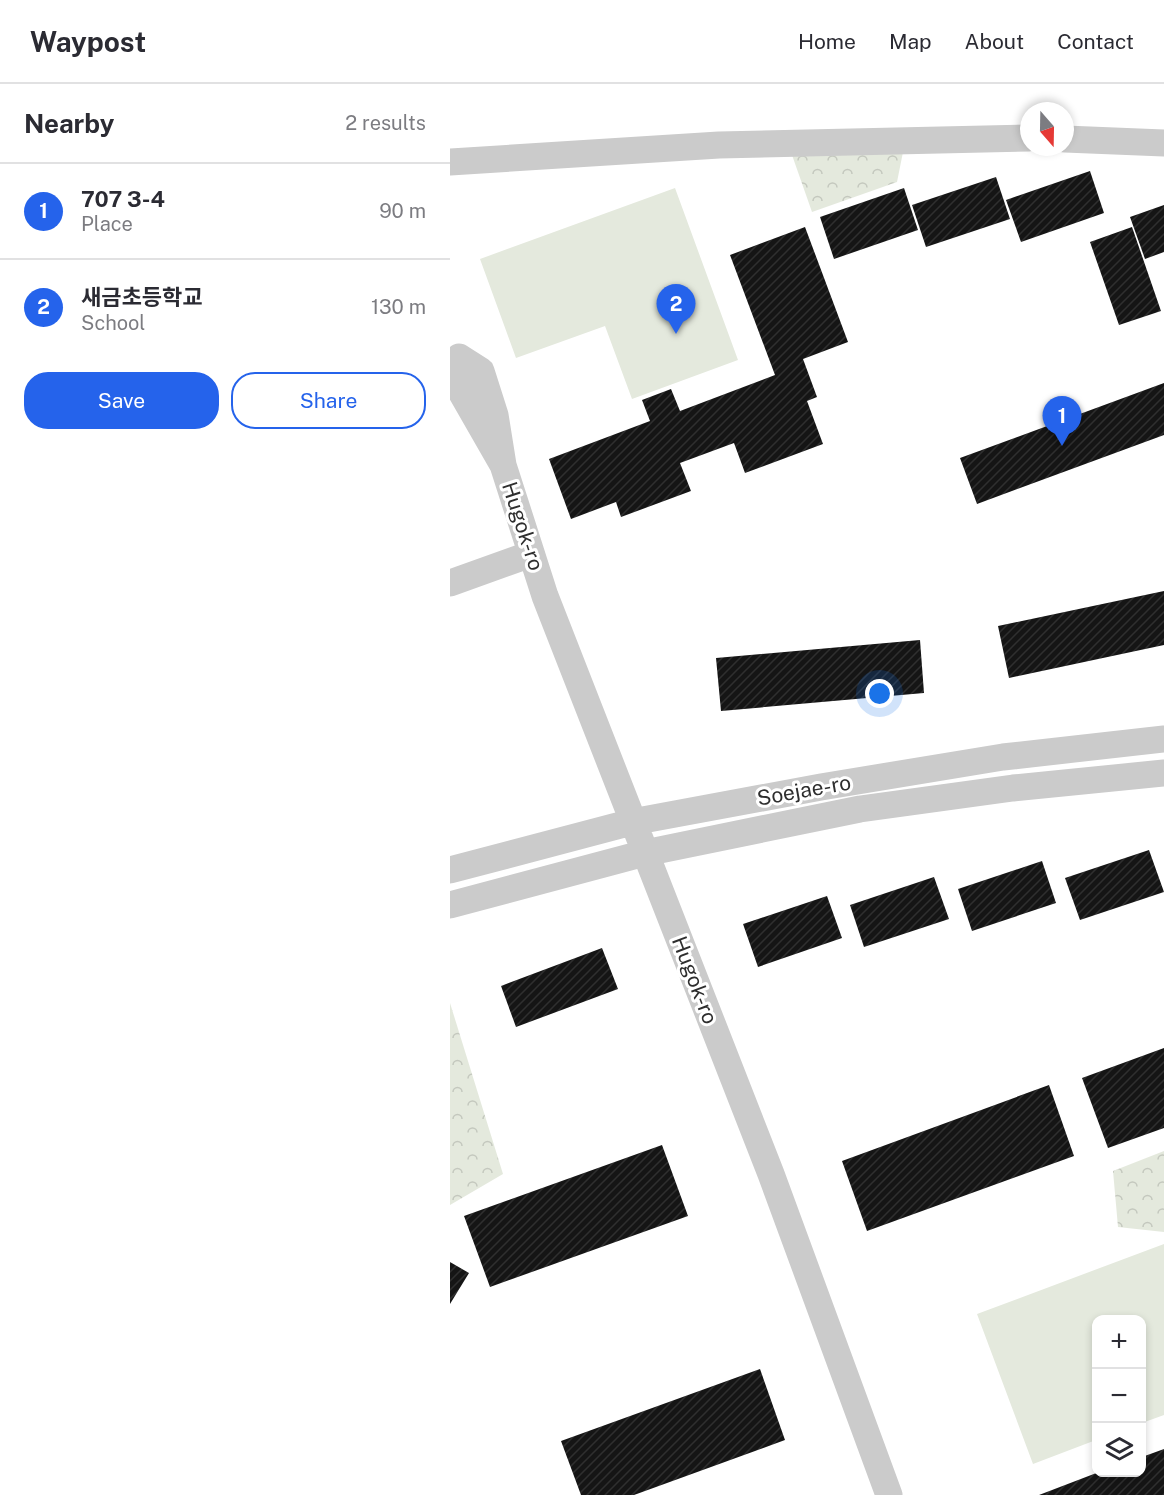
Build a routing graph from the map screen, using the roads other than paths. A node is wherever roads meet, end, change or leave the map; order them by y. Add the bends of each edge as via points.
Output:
1 (1020, 138) edge
2 (1074, 139) edge
3 (1164, 143) edge
4 (450, 162) edge
5 (503, 465) dead end
6 (531, 554) junction
7 (450, 583) edge
8 (1164, 739) edge
9 (1164, 773) edge
10 (632, 822) junction
11 (645, 853) junction
12 (450, 870) edge
13 (450, 905) edge
14 (889, 1495) edge

1 - 4 street via 718,145
2 - 3 street
5 - 6 street, Hugok-ro
6 - 7 street
6 - 10 street, Hugok-ro
8 - 10 street, Soejae-ro via 1003,757
9 - 11 street, Soejae-ro via 860,809
10 - 11 street, Hugok-ro
10 - 12 street, Soejae-ro
11 - 13 street, Soejae-ro
11 - 14 street, Hugok-ro via 771,1174

